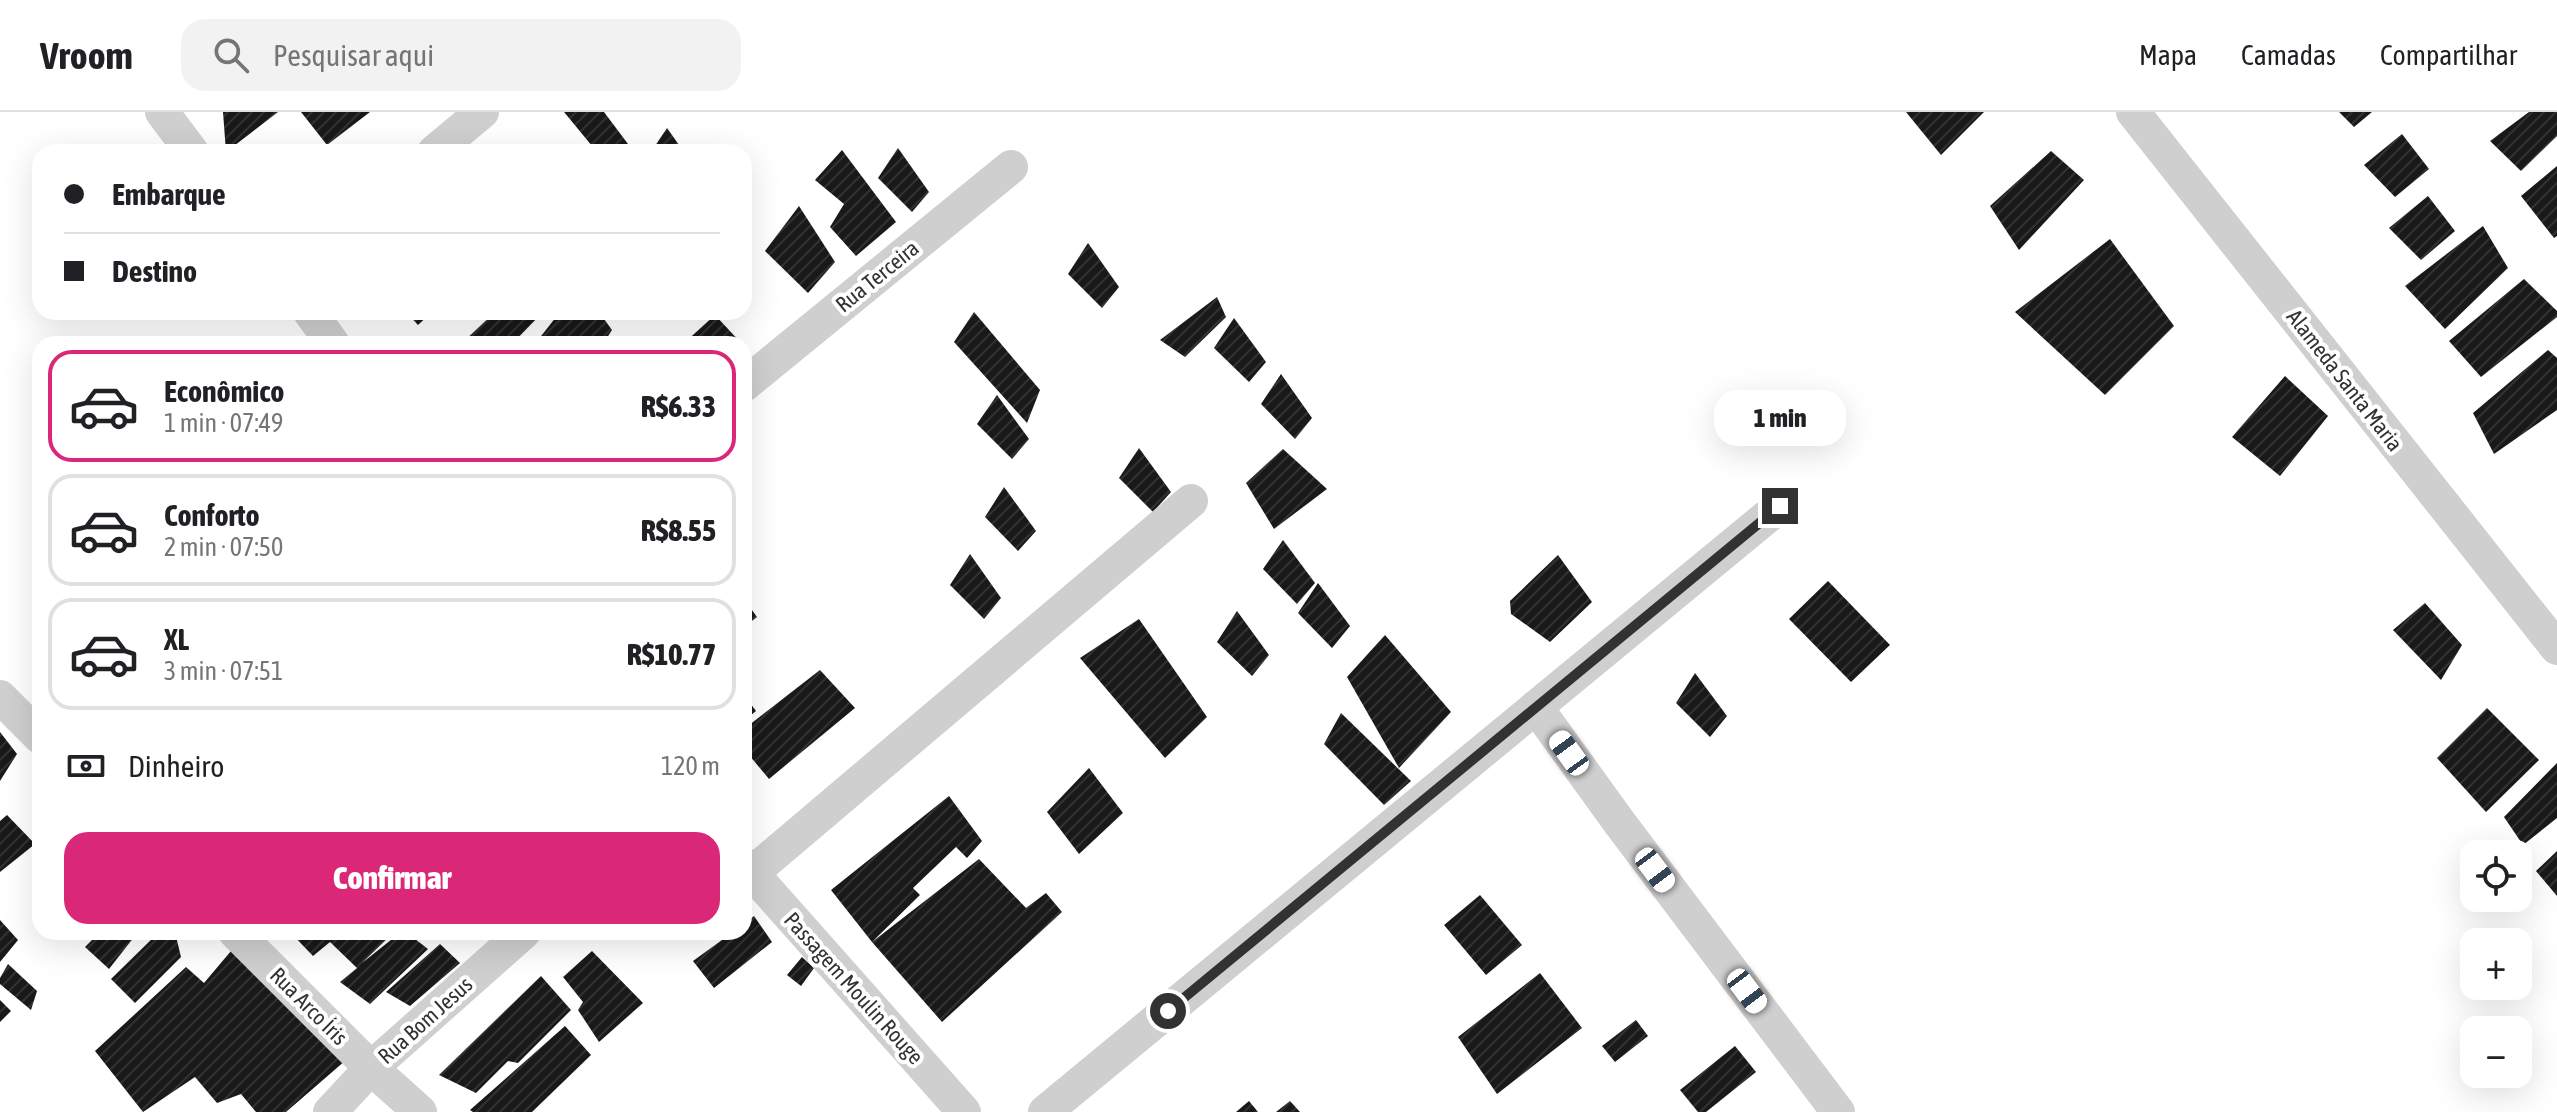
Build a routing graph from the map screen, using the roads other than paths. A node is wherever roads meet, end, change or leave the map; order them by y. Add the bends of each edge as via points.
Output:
1 (162, 112) edge
2 (482, 112) edge
3 (2133, 112) edge
4 (186, 144) edge
5 (444, 144) edge
6 (1011, 167) dead end
7 (752, 378) edge
8 (1191, 501) dead end
9 (1780, 506) dead end
10 (2557, 648) edge
11 (0, 697) edge
12 (1536, 707) junction
13 (32, 729) edge
14 (752, 865) edge
15 (752, 873) edge
16 (243, 940) edge
17 (515, 940) edge
18 (371, 1068) junction
19 (330, 1112) edge
20 (420, 1112) edge
21 (964, 1112) edge
22 (1045, 1112) edge
23 (1838, 1112) edge

1 - 4 street
2 - 5 street
3 - 10 street, Alameda Santa Maria
6 - 7 street, Rua Terceira
8 - 14 street
9 - 12 street
11 - 13 street
12 - 22 street
12 - 23 street
15 - 21 street, Passagem Moulin Rouge
16 - 18 street, Rua Arco Íris
17 - 18 street, Rua Bom Jesus
18 - 19 street, Rua Bom Jesus
18 - 20 street, Rua Arco Íris

